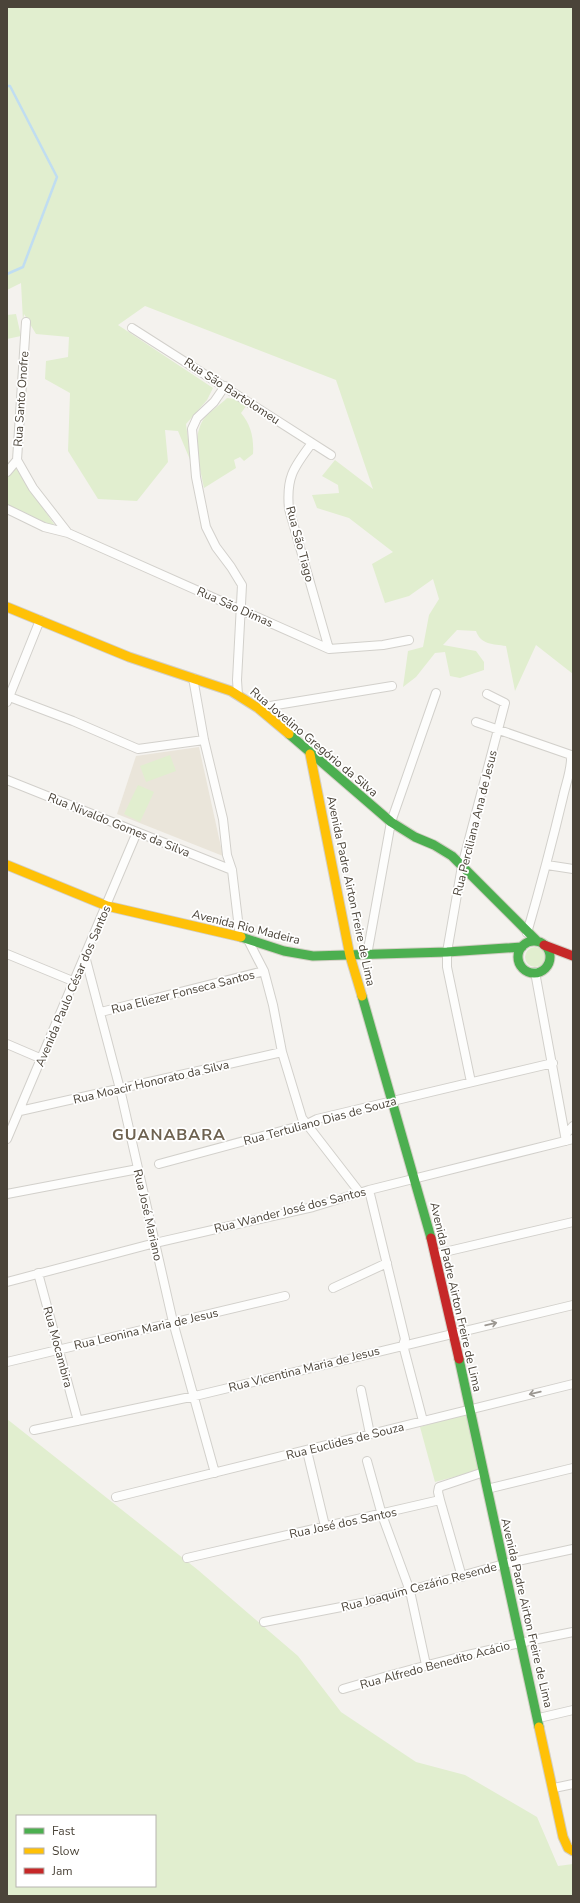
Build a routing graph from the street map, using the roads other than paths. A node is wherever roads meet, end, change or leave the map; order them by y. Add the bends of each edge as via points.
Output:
1 (26, 322) dead end
2 (132, 328) dead end
3 (225, 386) junction
4 (312, 443) junction
5 (331, 455) dead end
6 (17, 460) junction
7 (7, 472) edge
8 (7, 510) edge
9 (68, 533) junction
10 (7, 608) edge
11 (241, 610) junction
12 (40, 620) junction
13 (410, 640) dead end
14 (329, 649) junction
15 (193, 678) junction
16 (392, 686) dead end
17 (436, 693) dead end
18 (487, 694) dead end
19 (238, 696) junction
20 (8, 698) edge
21 (258, 708) junction
22 (476, 722) dead end
23 (498, 729) junction
24 (204, 740) junction
25 (310, 754) junction
26 (7, 780) edge
27 (569, 784) edge
28 (391, 822) junction
29 (137, 832) junction
30 (7, 865) edge
31 (547, 865) junction
32 (462, 866) junction
33 (573, 869) edge
34 (232, 870) junction
35 (107, 906) junction
36 (527, 933) junction
37 (244, 938) junction
38 (540, 943) junction
39 (523, 945) junction
40 (488, 950) junction
41 (447, 952) junction
42 (7, 954) edge
43 (367, 955) junction
44 (85, 956) junction
45 (350, 956) junction
46 (573, 956) edge
47 (573, 960) edge
48 (519, 963) junction
49 (546, 966) junction
50 (264, 971) junction
51 (535, 972) junction
52 (74, 982) junction
53 (101, 1012) junction
54 (7, 1044) edge
55 (282, 1052) junction
56 (42, 1059) junction
57 (552, 1064) junction
58 (472, 1082) junction
59 (120, 1089) junction
60 (391, 1101) junction
61 (20, 1111) junction
62 (307, 1124) junction
63 (573, 1126) edge
64 (8, 1134) edge
65 (568, 1138) edge
66 (159, 1164) dead end
67 (138, 1169) junction
68 (415, 1179) junction
69 (369, 1190) junction
70 (360, 1193) junction
71 (7, 1194) edge
72 (573, 1222) edge
73 (155, 1243) junction
74 (436, 1254) junction
75 (387, 1263) junction
76 (38, 1274) junction
77 (7, 1282) edge
78 (333, 1288) dead end
79 (285, 1296) dead end
80 (573, 1305) edge
81 (173, 1322) junction
82 (453, 1333) junction
83 (403, 1345) junction
84 (58, 1349) junction
85 (7, 1362) edge
86 (573, 1384) edge
87 (361, 1390) dead end
88 (195, 1396) junction
89 (470, 1409) junction
90 (78, 1421) junction
91 (423, 1421) junction
92 (34, 1430) dead end
93 (370, 1434) junction
94 (307, 1451) junction
95 (367, 1461) dead end
96 (573, 1468) edge
97 (215, 1472) junction
98 (484, 1472) junction
99 (487, 1489) junction
100 (116, 1497) dead end
101 (440, 1500) junction
102 (382, 1515) junction
103 (324, 1526) junction
104 (573, 1549) edge
105 (187, 1558) dead end
106 (504, 1564) junction
107 (462, 1577) junction
108 (410, 1591) junction
109 (264, 1622) dead end
110 (573, 1632) edge
111 (520, 1642) junction
112 (426, 1665) junction
113 (344, 1689) dead end
114 (573, 1710) edge
115 (539, 1718) junction
116 (573, 1784) edge
117 (554, 1788) junction
118 (570, 1850) edge

1 - 6 street, Rua Santo Onofre
2 - 3 street, Rua São Bartolomeu
3 - 4 street, Rua São Bartolomeu
3 - 11 street via 214,402 197,418 192,429 196,476 206,527 216,547 242,585
4 - 5 street, Rua São Bartolomeu
4 - 14 street, Rua São Tiago via 289,478 288,509
6 - 7 street, Rua Santo Onofre
6 - 9 street, Rua São Dimas via 33,488
8 - 9 street, Rua São Dimas via 44,527
9 - 11 street, Rua São Dimas
10 - 12 street, Rua Jovelino Gregório da Silva
11 - 14 street, Rua São Dimas
11 - 19 street via 236,680
12 - 15 street, Rua Jovelino Gregório da Silva via 129,657
12 - 20 street
13 - 14 street, Rua São Dimas
15 - 19 street, Rua Jovelino Gregório da Silva via 231,691
15 - 24 street
16 - 21 street
17 - 28 street
18 - 23 street, Rua Perciliana Ana de Jesus via 505,703
19 - 21 street, Rua Jovelino Gregório da Silva
20 - 24 street via 73,721 138,749
21 - 25 street, Rua Jovelino Gregório da Silva
22 - 23 street
23 - 27 street via 571,755
23 - 32 street, Rua Perciliana Ana de Jesus
24 - 34 street
25 - 28 street, Rua Jovelino Gregório da Silva
25 - 45 street, Avenida Padre Airton Freire de Lima
26 - 29 street, Rua Nivaldo Gomes da Silva
27 - 31 street
28 - 32 street, Rua Jovelino Gregório da Silva via 446,852
28 - 43 street
29 - 34 street, Rua Nivaldo Gomes da Silva
29 - 35 street, Avenida Paulo César dos Santos
30 - 35 street, Avenida Rio Madeira
31 - 33 street
31 - 36 street
32 - 36 street, Rua Jovelino Gregório da Silva
32 - 41 street, Rua Perciliana Ana de Jesus
34 - 37 street
35 - 37 street, Avenida Rio Madeira
35 - 44 street, Avenida Paulo César dos Santos
36 - 38 street, Rua Jovelino Gregório da Silva
36 - 39 street
37 - 45 street, Avenida Rio Madeira via 313,956
37 - 50 street
38 - 39 street
38 - 46 street
38 - 49 street via 549,953
39 - 40 street, Avenida Rio Madeira
39 - 48 street via 518,955
40 - 41 street, Avenida Rio Madeira
40 - 48 street, Avenida Rio Madeira via 507,955
41 - 43 street, Avenida Rio Madeira
41 - 58 street, Rua Perciliana Ana de Jesus via 447,967
42 - 52 street
43 - 45 street, Avenida Rio Madeira
44 - 52 street, Avenida Paulo César dos Santos
44 - 53 street, Rua José Mariano
45 - 60 street, Avenida Padre Airton Freire de Lima
47 - 49 street
48 - 51 street via 528,971
49 - 51 street via 540,972
50 - 53 street, Rua Eliezer Fonseca Santos
50 - 55 street via 274,1005
51 - 57 street
52 - 56 street, Avenida Paulo César dos Santos
53 - 59 street, Rua José Mariano
54 - 56 street
55 - 59 street, Rua Moacir Honorato da Silva
55 - 62 street via 302,1118
56 - 61 street, Avenida Paulo César dos Santos
57 - 58 street, Rua Tertuliano Dias de Souza
57 - 65 street
58 - 60 street, Rua Tertuliano Dias de Souza
59 - 61 street, Rua Moacir Honorato da Silva
59 - 67 street, Rua José Mariano
60 - 62 street, Rua Tertuliano Dias de Souza via 317,1119
60 - 68 street, Avenida Padre Airton Freire de Lima
61 - 64 street, Avenida Paulo César dos Santos
62 - 66 street, Rua Tertuliano Dias de Souza
62 - 70 street
63 - 65 street
65 - 68 street, Rua Wander José dos Santos
67 - 71 street
67 - 73 street, Rua José Mariano
68 - 69 street, Rua Wander José dos Santos
68 - 74 street, Avenida Padre Airton Freire de Lima
69 - 70 street, Rua Wander José dos Santos
69 - 75 street
70 - 73 street, Rua Wander José dos Santos
72 - 74 street
73 - 76 street, Rua Wander José dos Santos
73 - 81 street, Rua José Mariano
74 - 82 street, Avenida Padre Airton Freire de Lima
75 - 78 street
75 - 83 street via 405,1339
76 - 77 street, Rua Wander José dos Santos
76 - 84 street, Rua Mocambira
79 - 81 street, Rua Leonina Maria de Jesus
82 -> 80 street, Rua Vicentina Maria de Jesus
81 - 84 street, Rua Leonina Maria de Jesus
81 - 88 street, Rua José Mariano
82 - 83 street, Rua Vicentina Maria de Jesus
82 - 89 street, Avenida Padre Airton Freire de Lima
83 - 88 street, Rua Vicentina Maria de Jesus
83 - 91 street
84 - 85 street, Rua Leonina Maria de Jesus
84 - 90 street, Rua Mocambira
86 -> 89 street, Rua Euclides de Souza
87 - 93 street
88 - 90 street, Rua Vicentina Maria de Jesus
88 - 97 street, Rua José Mariano
89 - 91 street, Rua Euclides de Souza
89 - 98 street, Avenida Padre Airton Freire de Lima
90 - 92 street, Rua Vicentina Maria de Jesus
91 - 93 street, Rua Euclides de Souza
93 - 94 street, Rua Euclides de Souza
94 - 97 street, Rua Euclides de Souza
94 - 103 street
95 - 102 street
96 - 99 street
97 - 100 street, Rua Euclides de Souza
98 - 99 street, Avenida Padre Airton Freire de Lima
98 - 101 street via 439,1487
99 - 106 street, Avenida Padre Airton Freire de Lima
101 - 102 street, Rua José dos Santos
101 - 107 street
102 - 103 street, Rua José dos Santos
102 - 108 street
103 - 105 street, Rua José dos Santos
104 - 106 street, Rua Joaquim Cezário Resende
106 - 107 street, Rua Joaquim Cezário Resende
106 - 111 street, Avenida Padre Airton Freire de Lima
107 - 108 street, Rua Joaquim Cezário Resende
108 - 109 street, Rua Joaquim Cezário Resende
108 - 112 street
110 - 111 street, Rua Alfredo Benedito Acácio
111 - 112 street, Rua Alfredo Benedito Acácio
111 - 115 street, Avenida Padre Airton Freire de Lima
112 - 113 street, Rua Alfredo Benedito Acácio
114 - 115 street
115 - 117 street, Avenida Padre Airton Freire de Lima
116 - 117 street
117 - 118 street, Avenida Padre Airton Freire de Lima via 564,1837

